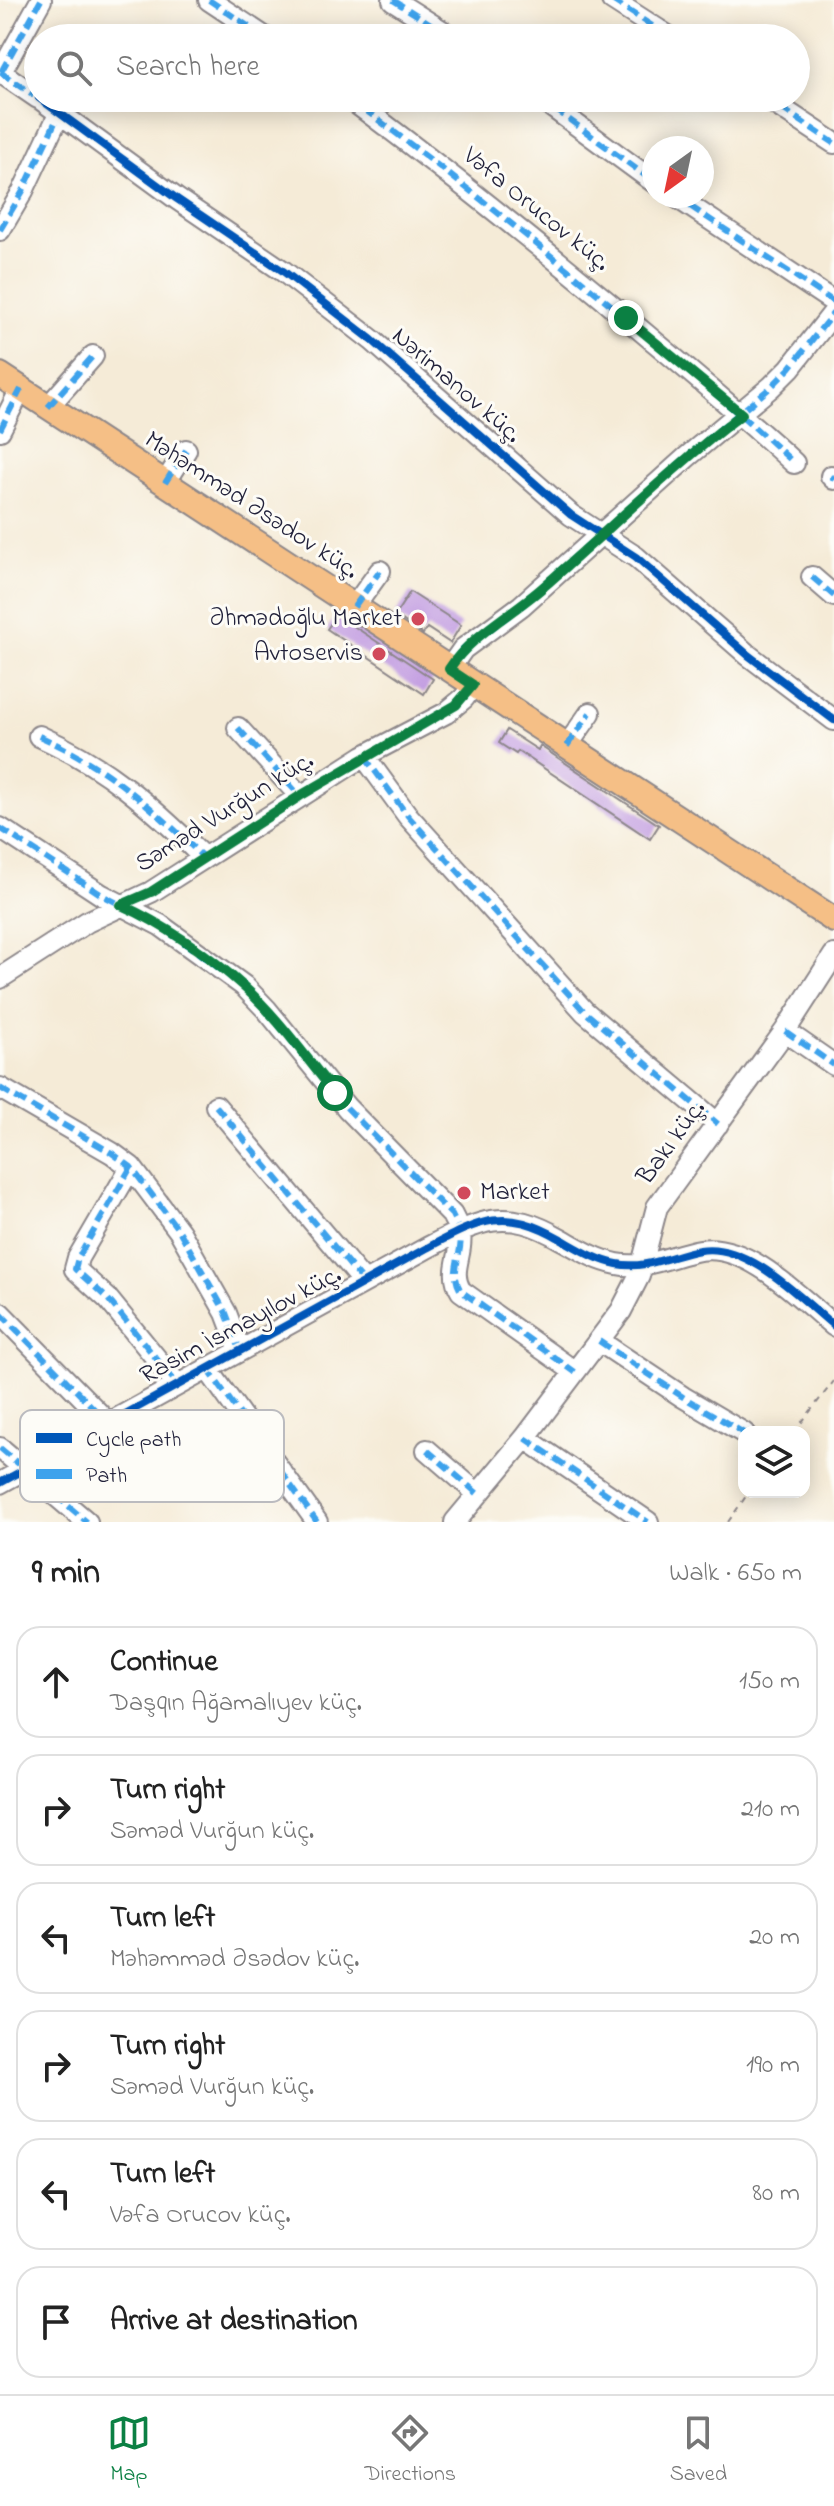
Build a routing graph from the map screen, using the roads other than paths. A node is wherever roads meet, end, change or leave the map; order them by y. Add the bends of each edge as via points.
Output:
1 (41, 0) edge
2 (209, 0) edge
3 (393, 0) edge
4 (612, 0) edge
5 (27, 24) edge
6 (245, 24) edge
7 (431, 24) edge
8 (649, 24) edge
9 (24, 30) edge
10 (0, 72) edge
11 (24, 88) edge
12 (60, 112) joint
13 (368, 112) edge
14 (559, 112) edge
15 (787, 112) edge
16 (834, 143) edge
17 (642, 173) edge
18 (693, 208) edge
19 (0, 230) edge
20 (834, 302) edge
21 (834, 312) edge
22 (93, 356) dead end
23 (0, 375) edge
24 (21, 389) junction
25 (48, 407) junction
26 (742, 414) junction
27 (0, 430) edge
28 (186, 450) dead end
29 (794, 463) dead end
30 (165, 483) junction
31 (601, 534) junction
32 (380, 571) dead end
33 (812, 577) dead end
34 (834, 596) edge
35 (354, 607) junction
36 (449, 669) junction
37 (473, 685) junction
38 (590, 713) dead end
39 (834, 720) edge
40 (238, 728) dead end
41 (39, 736) dead end
42 (567, 746) junction
43 (364, 756) junction
44 (300, 796) junction
45 (0, 828) edge
46 (203, 857) junction
47 (121, 905) junction
48 (834, 920) edge
49 (834, 955) edge
50 (0, 978) edge
51 (785, 1031) junction
52 (834, 1065) edge
53 (0, 1088) edge
54 (216, 1106) dead end
55 (718, 1124) junction
56 (131, 1167) junction
57 (460, 1231) junction
58 (642, 1265) junction
59 (364, 1282) junction
60 (0, 1313) edge
61 (834, 1326) edge
62 (599, 1341) junction
63 (240, 1350) junction
64 (207, 1368) junction
65 (575, 1372) junction
66 (177, 1384) junction
67 (95, 1410) edge
68 (129, 1410) edge
69 (237, 1410) edge
70 (738, 1429) edge
71 (525, 1438) junction
72 (0, 1448) edge
73 (427, 1450) dead end
74 (20, 1466) edge
75 (20, 1471) edge
76 (284, 1476) edge
77 (0, 1483) edge
78 (478, 1494) junction
79 (63, 1502) edge
80 (87, 1522) edge
81 (317, 1522) edge
82 (455, 1522) edge
83 (648, 1522) edge

1 - 5 street
2 - 6 street
3 - 7 street
4 - 8 street
9 - 10 street
10 - 11 street, Nərimanov küç.
12 - 19 street
12 - 31 street, Nərimanov küç. via 372,340 571,515
13 - 26 street, Vəfa Orucov küç. via 455,177
14 - 17 street
15 - 16 street
18 - 20 street
21 - 26 street via 790,368
22 - 25 street
23 - 24 main road, Məhəmməd Əsədov küç.
24 - 25 main road, Məhəmməd Əsədov küç.
24 - 27 street
25 - 30 main road, Məhəmməd Əsədov küç.
26 - 29 street, Vəfa Orucov küç.
26 - 31 street
28 - 30 street
30 - 35 main road, Məhəmməd Əsədov küç.
31 - 36 street via 521,606 463,649
31 - 39 street, Nərimanov küç.
32 - 35 street
33 - 34 street
35 - 36 main road, Məhəmməd Əsədov küç.
36 - 37 main road, Məhəmməd Əsədov küç.
37 - 42 main road, Məhəmməd Əsədov küç.
37 - 43 street, Səməd Vurğun küç. via 446,713
38 - 42 street
40 - 44 street
41 - 46 street via 78,753 117,780
42 - 48 main road, Məhəmməd Əsədov küç.
43 - 44 street, Səməd Vurğun küç.
43 - 55 street via 408,816 585,1012
44 - 46 street, Səməd Vurğun küç.
45 - 47 street
46 - 47 street, Səməd Vurğun küç.
47 - 50 street, Səməd Vurğun küç.
47 - 57 street via 160,925 244,986 347,1108 452,1215
49 - 51 street, Bakı küç.
51 - 52 street
51 - 55 street, Bakı küç.
53 - 56 street
54 - 59 street
55 - 58 street, Bakı küç. via 657,1207
56 - 63 street via 180,1232 226,1313
56 - 66 street via 75,1269 108,1299
57 - 58 street, Rasim İsmayılov küç. via 520,1219 593,1256 618,1265
57 - 59 street, Rasim İsmayılov küç.
57 - 65 street via 454,1274 461,1291
58 - 61 street via 702,1250 728,1250 773,1276
58 - 62 street, Bakı küç. via 630,1295
59 - 63 street, Rasim İsmayılov küç.
60 - 67 street
62 - 65 street, Bakı küç.
62 - 70 street
63 - 64 street, Rasim İsmayılov küç.
64 - 66 street, Rasim İsmayılov küç.
64 - 69 street
65 - 71 street, Bakı küç.
66 - 68 street, Rasim İsmayılov küç.
71 - 78 street, Bakı küç.
71 - 83 street
72 - 74 street
73 - 78 street
75 - 77 street, Rasim İsmayılov küç.
76 - 81 street
78 - 82 street, Bakı küç.
79 - 80 street

